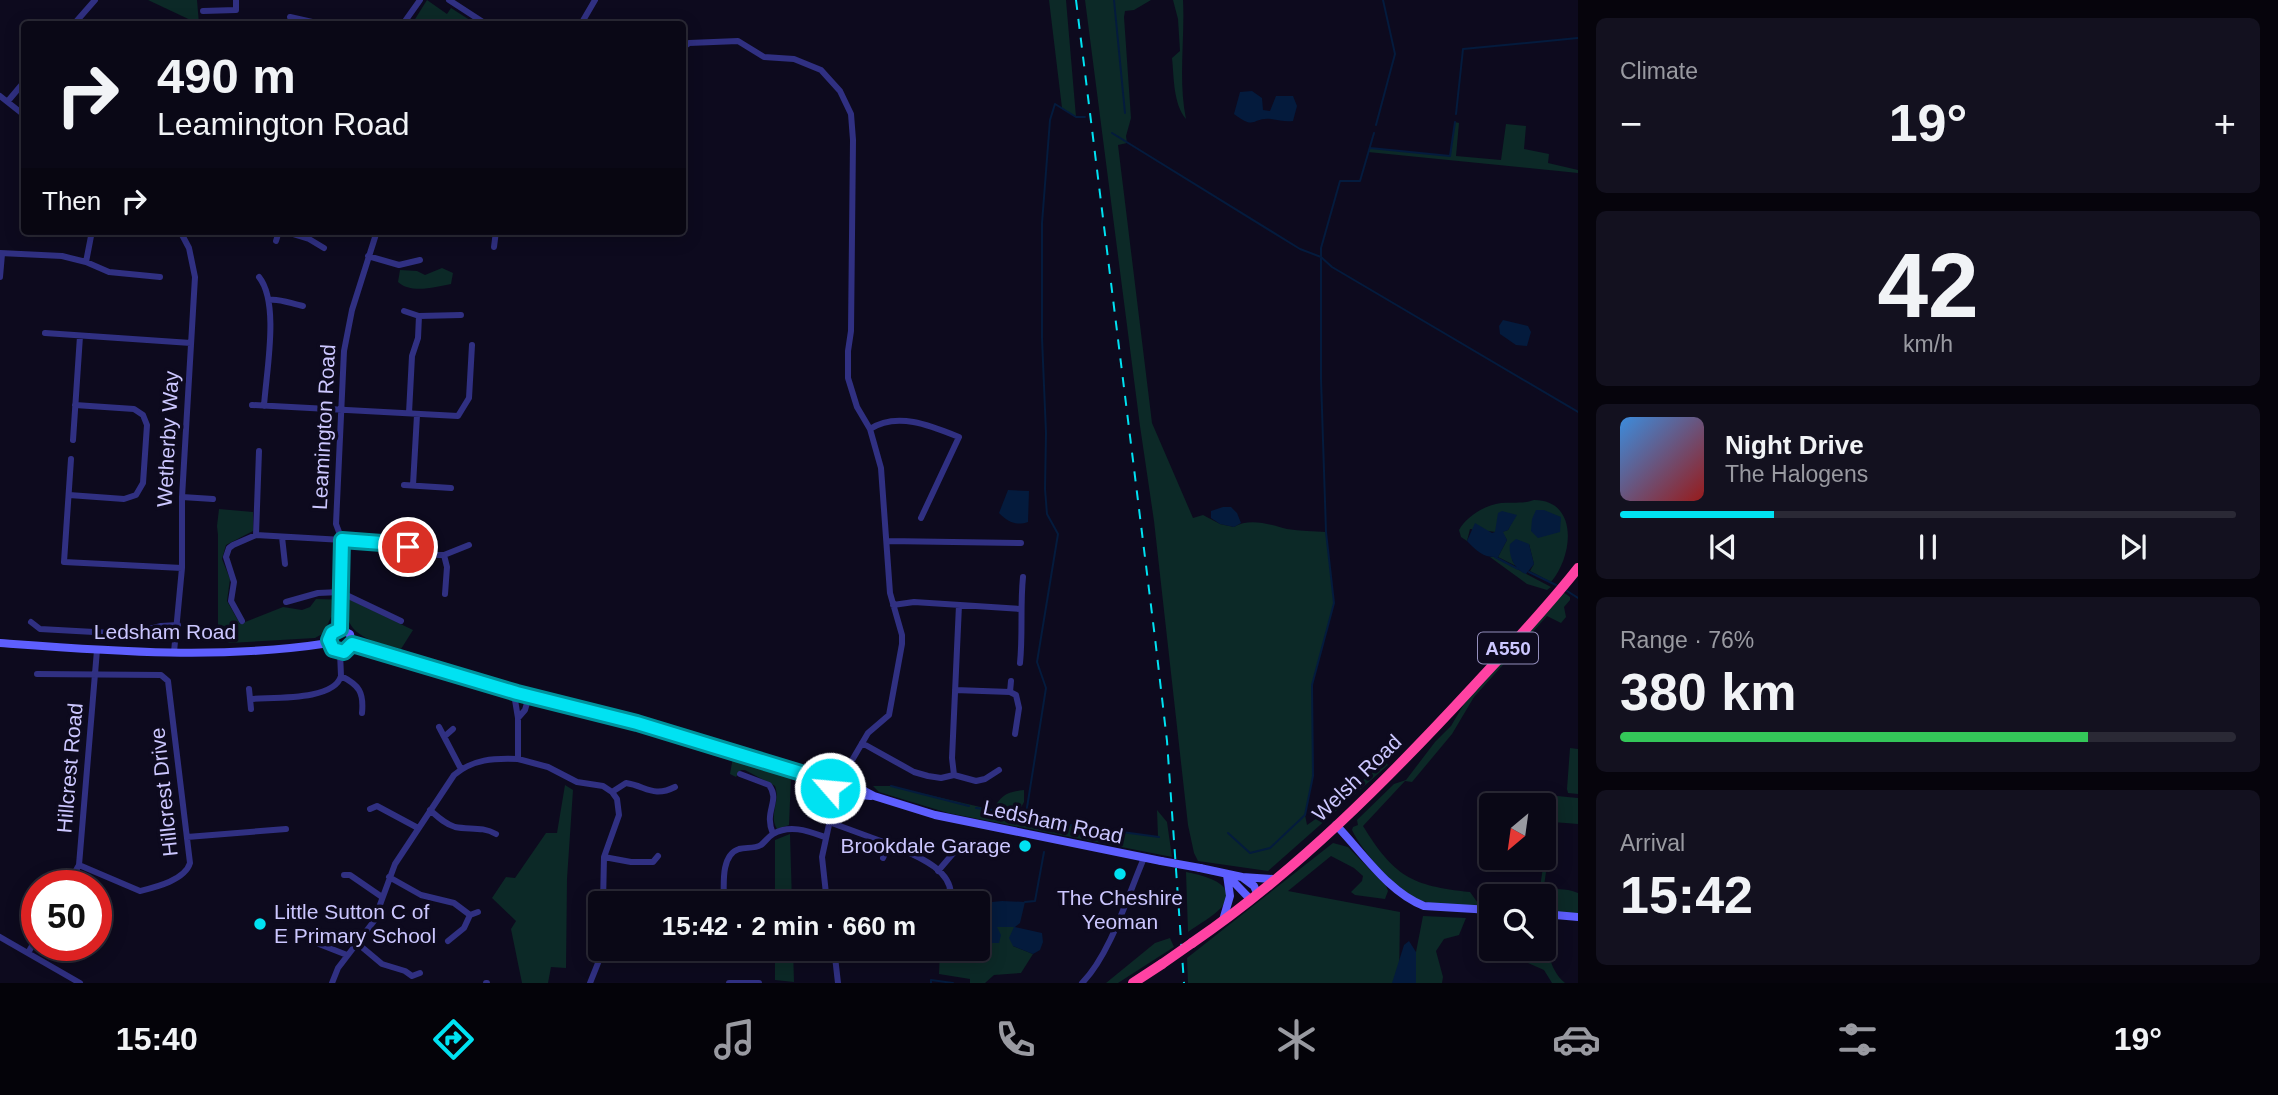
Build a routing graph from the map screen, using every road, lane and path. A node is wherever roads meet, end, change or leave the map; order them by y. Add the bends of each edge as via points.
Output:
1 (95, 0) edge
2 (236, 0) edge
3 (420, 0) edge
4 (449, 0) edge
5 (595, 0) edge
6 (203, 11) dead end
7 (318, 13) dead end
8 (290, 18) dead end
9 (77, 21) edge
10 (304, 21) edge
11 (318, 21) edge
12 (405, 21) edge
13 (481, 21) edge
14 (583, 21) edge
15 (686, 45) edge
16 (21, 86) edge
17 (0, 96) edge
18 (8, 101) junction
19 (21, 112) edge
20 (91, 235) edge
21 (182, 235) edge
22 (279, 235) edge
23 (295, 235) edge
24 (376, 235) edge
25 (496, 235) edge
26 (276, 241) dead end
27 (494, 247) dead end
28 (324, 248) dead end
29 (1, 253) edge
30 (368, 256) junction
31 (420, 260) dead end
32 (86, 262) junction
33 (0, 277) edge
34 (160, 277) dead end
35 (259, 277) dead end
36 (269, 300) junction
37 (303, 306) dead end
38 (404, 311) dead end
39 (461, 315) dead end
40 (419, 316) junction
41 (45, 333) dead end
42 (80, 336) junction
43 (191, 342) junction
44 (472, 345) dead end
45 (75, 405) junction
46 (252, 405) dead end
47 (264, 406) junction
48 (342, 410) junction
49 (413, 414) junction
50 (870, 429) junction
51 (72, 440) dead end
52 (259, 451) dead end
53 (71, 459) dead end
54 (259, 471) junction
55 (268, 472) dead end
56 (404, 485) dead end
57 (413, 485) junction
58 (451, 488) dead end
59 (69, 495) junction
60 (181, 497) junction
61 (213, 499) dead end
62 (921, 518) dead end
63 (256, 535) junction
64 (282, 537) junction
65 (342, 540) junction
66 (888, 541) junction
67 (1021, 543) dead end
68 (469, 545) dead end
69 (444, 555) junction
70 (285, 564) dead end
71 (182, 568) junction
72 (1578, 568) edge
73 (1024, 577) dead end
74 (340, 592) junction
75 (445, 594) dead end
76 (286, 602) dead end
77 (894, 605) junction
78 (959, 606) junction
79 (1020, 609) junction
80 (31, 621) dead end
81 (242, 621) dead end
82 (401, 621) dead end
83 (178, 625) junction
84 (340, 629) junction
85 (0, 643) edge
86 (329, 643) junction
87 (352, 644) junction
88 (97, 650) junction
89 (174, 652) junction
90 (340, 652) junction
91 (1020, 663) dead end
92 (37, 674) dead end
93 (96, 675) junction
94 (341, 676) junction
95 (165, 677) joint
96 (1011, 681) dead end
97 (249, 689) dead end
98 (955, 690) junction
99 (1010, 692) junction
100 (517, 693) junction
101 (529, 696) junction
102 (250, 699) junction
103 (251, 709) dead end
104 (362, 713) dead end
105 (518, 718) junction
106 (439, 727) dead end
107 (453, 729) dead end
108 (1014, 734) dead end
109 (445, 736) junction
110 (862, 743) junction
111 (518, 758) junction
112 (852, 762) junction
113 (461, 769) junction
114 (999, 770) dead end
115 (740, 774) dead end
116 (954, 775) junction
117 (811, 776) junction
118 (835, 776) junction
119 (852, 783) junction
120 (675, 787) dead end
121 (830, 790) junction
122 (667, 791) junction
123 (612, 792) junction
124 (848, 795) junction
125 (874, 796) junction
126 (672, 798) dead end
127 (370, 809) dead end
128 (430, 810) junction
129 (830, 821) junction
130 (494, 823) dead end
131 (1336, 825) junction
132 (418, 828) junction
133 (286, 829) dead end
134 (773, 834) junction
135 (187, 837) junction
136 (825, 837) junction
137 (963, 841) dead end
138 (889, 844) junction
139 (604, 857) junction
140 (883, 858) dead end
141 (1144, 858) junction
142 (656, 862) dead end
143 (79, 865) junction
144 (76, 870) edge
145 (938, 871) junction
146 (349, 873) dead end
147 (1227, 875) junction
148 (389, 877) junction
149 (1242, 877) junction
150 (1273, 879) junction
151 (603, 891) edge
152 (724, 891) edge
153 (826, 891) edge
154 (951, 891) edge
155 (1254, 896) junction
156 (382, 897) junction
157 (1479, 909) edge
158 (478, 912) dead end
159 (470, 915) junction
160 (1556, 915) edge
161 (1578, 917) edge
162 (1223, 919) junction
163 (0, 937) edge
164 (328, 937) dead end
165 (448, 941) dead end
166 (358, 943) junction
167 (319, 944) dead end
168 (327, 946) junction
169 (21, 949) edge
170 (347, 955) junction
171 (42, 961) edge
172 (599, 961) edge
173 (834, 961) edge
174 (420, 973) dead end
175 (413, 979) edge
176 (80, 983) edge
177 (332, 983) edge
178 (590, 983) edge
179 (729, 983) edge
180 (759, 983) edge
181 (835, 983) edge
182 (1083, 983) edge
183 (1133, 983) edge

1 - 9 street
2 - 6 street via 236,10
3 - 12 street
4 - 13 street
5 - 14 street
7 - 11 street
8 - 10 street
15 - 50 street via 738,41 764,57 794,59 821,70 840,91 850,114 853,140 848,377
16 - 18 street
17 - 18 street
18 - 19 street
20 - 32 street
21 - 43 street, Wetherby Way via 195,277
22 - 26 street
23 - 28 street
24 - 30 street, Leamington Road
25 - 27 street
29 - 32 street
29 - 33 street
30 - 31 street via 399,265
30 - 48 street, Leamington Road via 349,321
32 - 34 street via 109,272
35 - 36 street
36 - 37 street
36 - 47 street via 271,346
38 - 40 street
39 - 40 street
40 - 49 street via 412,356
41 - 42 street
42 - 43 street
42 - 45 street
43 - 60 street, Wetherby Way
44 - 49 street via 469,398 458,416
45 - 51 street
45 - 59 street via 134,410 143,415 147,425 139,492 129,498
46 - 47 street
47 - 48 street
48 - 49 street
48 - 65 street, Leamington Road via 336,524
49 - 57 street
50 - 62 street via 881,421 895,420 933,426 959,437
50 - 66 street via 881,468
52 - 54 street
53 - 59 street
54 - 55 street
54 - 63 street
56 - 57 street
57 - 58 street
59 - 71 street via 64,565
60 - 61 street
60 - 71 street, Wetherby Way
63 - 64 street
63 - 81 street via 229,548 226,561 234,582 231,601
64 - 65 street
64 - 70 street
65 - 69 street via 395,544 426,555
65 - 74 street, Leamington Road
66 - 67 street
66 - 77 street
68 - 69 street
69 - 75 street
71 - 83 street, Wetherby Way
72 - 131 highway, Welsh Road / A550 via 1437,725
73 - 79 street
74 - 76 street
74 - 82 street
74 - 84 street, Leamington Road
77 - 78 street
77 - 110 street via 902,635 893,701 885,720 867,733
78 - 79 street
78 - 98 street
79 - 91 street via 1024,632
80 - 83 street, Ledsham Road via 40,629 130,634
83 - 89 street, Wetherby Way
84 - 86 main road via 332,633
84 - 87 main road via 350,634
85 - 88 main road, Ledsham Road
86 - 89 main road, Ledsham Road
86 - 90 main road
87 - 90 main road
87 - 100 main road, Ledsham Road
88 - 89 main road, Ledsham Road
88 - 93 street, Hillcrest Road
90 - 94 street
92 - 93 street, Ledsham Road
93 - 95 street, Ledsham Road
93 - 143 street, Hillcrest Road
94 - 102 street via 326,691
94 - 104 street via 359,687
95 - 135 street, Hillcrest Drive
96 - 99 street
97 - 102 street
98 - 99 street
98 - 116 street
99 - 108 street via 1016,695 1019,708
100 - 101 main road, Ledsham Road
100 - 105 street
101 - 105 street
101 - 117 main road, Ledsham Road via 637,723
102 - 103 street
105 - 111 street
106 - 109 street
107 - 109 street
109 - 113 street
110 - 112 street
110 - 116 street via 914,772 941,778
111 - 113 street via 480,761
111 - 123 street
112 - 118 street
112 - 119 street
113 - 128 street
114 - 116 street via 976,781
115 - 134 street via 773,788 768,819
117 - 118 main road, Ledsham Road
117 - 121 main road, Ledsham Road
118 - 119 main road, Ledsham Road via 846,775
118 - 121 main road
119 - 124 main road
119 - 125 main road, Ledsham Road
120 - 122 street
121 - 124 main road, Ledsham Road via 838,797
121 - 129 street
122 - 123 street via 646,791 626,783
122 - 126 street
123 - 139 street via 619,815
124 - 125 main road, Ledsham Road
124 - 129 street
125 - 141 main road, Ledsham Road via 935,815
127 - 132 street via 377,806
128 - 130 street via 450,825 493,832
128 - 132 street
129 - 136 street
129 - 138 street
131 - 150 highway, Welsh Road / A550
131 - 157 main road via 1403,896 1424,906
132 - 148 street
133 - 135 street
134 - 136 street via 801,829
134 - 152 street via 760,846 740,849 729,858
135 - 143 street, Hillcrest Drive via 187,871 144,890 136,891
136 - 153 street
137 - 145 street
138 - 140 street
138 - 145 street
139 - 142 street
139 - 151 street
141 - 147 main road, Ledsham Road, bridge
141 - 182 street via 1111,936
143 - 144 street, Hillcrest Road
145 - 154 street
146 - 156 street
147 - 149 main road, Ledsham Road
147 - 155 main road
147 - 162 main road via 1230,896
148 - 156 street
148 - 159 street via 421,895 454,903
149 - 150 main road, Ledsham Road
149 - 155 main road via 1254,886
150 - 155 highway, Welsh Road / A550
155 - 162 highway, Welsh Road / A550
156 - 166 street
158 - 159 street
159 - 165 street via 464,928
160 - 161 main road
162 - 183 highway, Welsh Road / A550, bridge
163 - 169 street
164 - 168 street
166 - 170 street
166 - 175 street via 382,964 405,971
167 - 168 street
168 - 170 street
170 - 177 street
171 - 176 street
172 - 178 street
173 - 181 street
174 - 175 street
179 - 180 street

